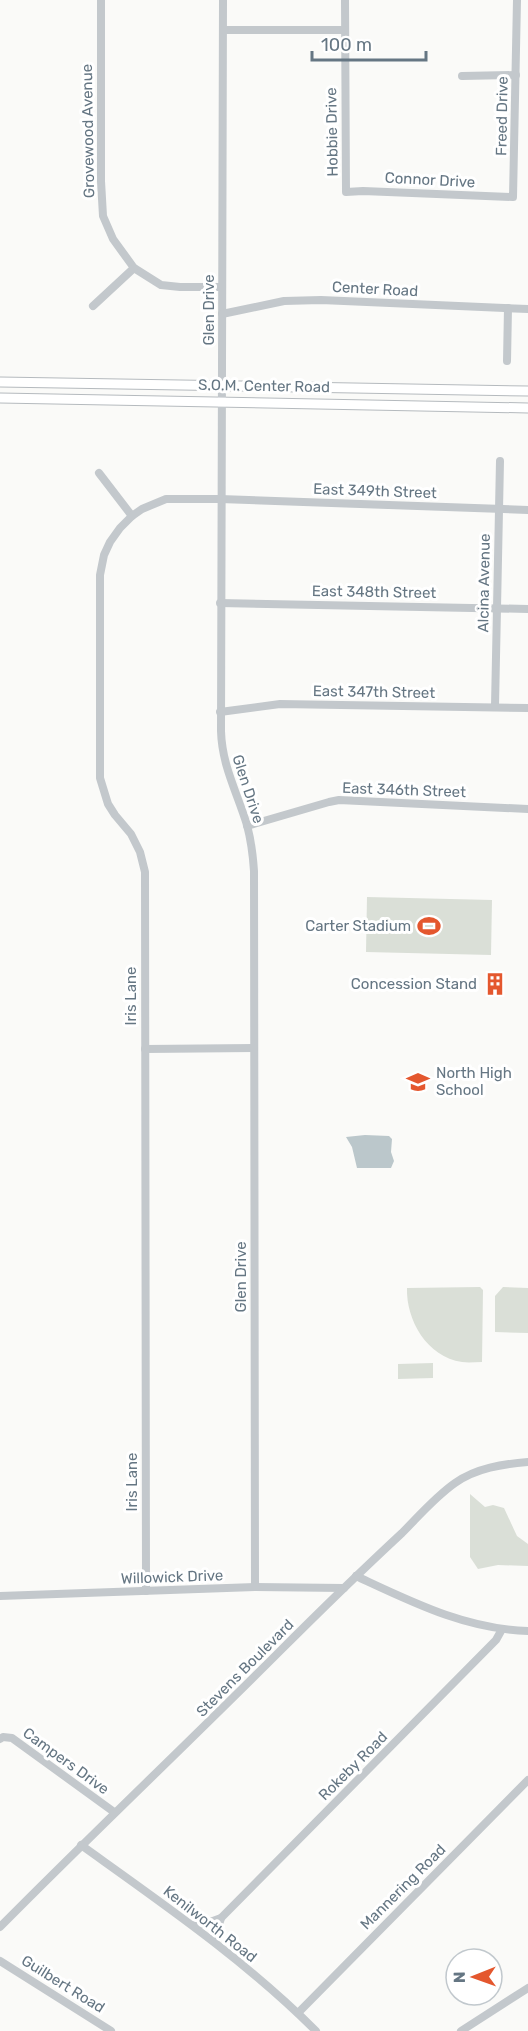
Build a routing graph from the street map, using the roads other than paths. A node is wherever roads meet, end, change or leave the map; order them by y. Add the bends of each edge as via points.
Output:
1 (101, 0) edge
2 (223, 0) edge
3 (345, 0) edge
4 (517, 0) edge
5 (223, 30) junction
6 (344, 30) junction
7 (462, 75) dead end
8 (516, 75) junction
9 (346, 192) joint
10 (513, 197) joint
11 (134, 268) junction
12 (222, 287) junction
13 (93, 306) dead end
14 (508, 308) junction
15 (528, 309) edge
16 (222, 314) junction
17 (507, 361) dead end
18 (0, 382) edge
19 (222, 385) junction
20 (528, 391) edge
21 (0, 398) edge
22 (222, 401) junction
23 (528, 408) edge
24 (500, 461) dead end
25 (99, 473) dead end
26 (220, 499) junction
27 (500, 509) junction
28 (528, 510) edge
29 (132, 516) junction
30 (220, 603) junction
31 (497, 608) junction
32 (528, 609) edge
33 (495, 706) junction
34 (528, 708) edge
35 (220, 712) junction
36 (528, 809) edge
37 (247, 826) junction
38 (254, 1048) junction
39 (145, 1049) junction
40 (528, 1462) edge
41 (356, 1575) junction
42 (255, 1587) junction
43 (344, 1588) junction
44 (146, 1591) junction
45 (0, 1596) edge
46 (501, 1631) junction
47 (528, 1631) edge
48 (0, 1739) edge
49 (528, 1780) edge
50 (114, 1812) junction
51 (81, 1845) junction
52 (220, 1918) junction
53 (193, 1925) junction
54 (0, 1927) edge
55 (214, 1941) junction
56 (0, 1961) edge
57 (528, 1988) edge
58 (298, 2013) junction
59 (111, 2031) edge
60 (316, 2031) edge
61 (461, 2031) edge

1 - 11 street, Grovewood Avenue via 103,216 113,239
2 - 5 street, Glen Drive
3 - 6 street, Hobbie Drive
4 - 8 street, Freed Drive
5 - 6 street
5 - 12 street, Glen Drive
6 - 9 street, Hobbie Drive
7 - 8 street
8 - 10 street, Freed Drive
9 - 10 street, Connor Drive
11 - 12 street, Grovewood Avenue via 161,285
11 - 13 street
12 - 16 street, Glen Drive
14 - 15 street, Center Road
14 - 16 street, Center Road via 321,300 284,301
14 - 17 street
16 - 19 street, Glen Drive
18 - 19 main road, S.O.M. Center Road
19 - 20 main road, S.O.M. Center Road
19 - 22 street, Glen Drive
21 - 22 main road, S.O.M. Center Road
22 - 23 main road, S.O.M. Center Road
22 - 26 street, Glen Drive
24 - 27 street, Alcina Avenue
25 - 29 street
26 - 27 street, East 349th Street
26 - 29 street, Iris Lane via 166,499
26 - 30 street, Glen Drive
27 - 28 street, East 349th Street
27 - 31 street, Alcina Avenue
29 - 39 street, Iris Lane via 110,542 100,575 100,778 108,804 141,852
30 - 31 street, East 348th Street
30 - 35 street, Glen Drive
31 - 32 street, East 348th Street
31 - 33 street, Alcina Avenue
33 - 34 street, East 347th Street
33 - 35 street, East 347th Street via 280,704
35 - 37 street, Glen Drive via 223,758
36 - 37 street, East 346th Street via 339,800
37 - 38 street, Glen Drive via 254,872
38 - 39 street
38 - 42 street, Glen Drive
39 - 44 street, Iris Lane
40 - 41 street, Stevens Boulevard via 475,1472 456,1482
41 - 43 street, Stevens Boulevard
41 - 46 street via 431,1610
42 - 43 street, Willowick Drive
42 - 44 street, Willowick Drive
43 - 50 street, Stevens Boulevard
44 - 45 street, Willowick Drive
46 - 47 street
46 - 52 street, Rokeby Road
48 - 50 street, Campers Drive via 12,1738
49 - 58 street, Mannering Road
50 - 51 street, Stevens Boulevard
51 - 53 street, Kenilworth Road
51 - 54 street, Stevens Boulevard
52 - 53 street
52 - 55 street
53 - 55 street, Kenilworth Road
55 - 58 street, Kenilworth Road
56 - 59 street, Guilbert Road
57 - 61 street
58 - 60 street, Kenilworth Road

